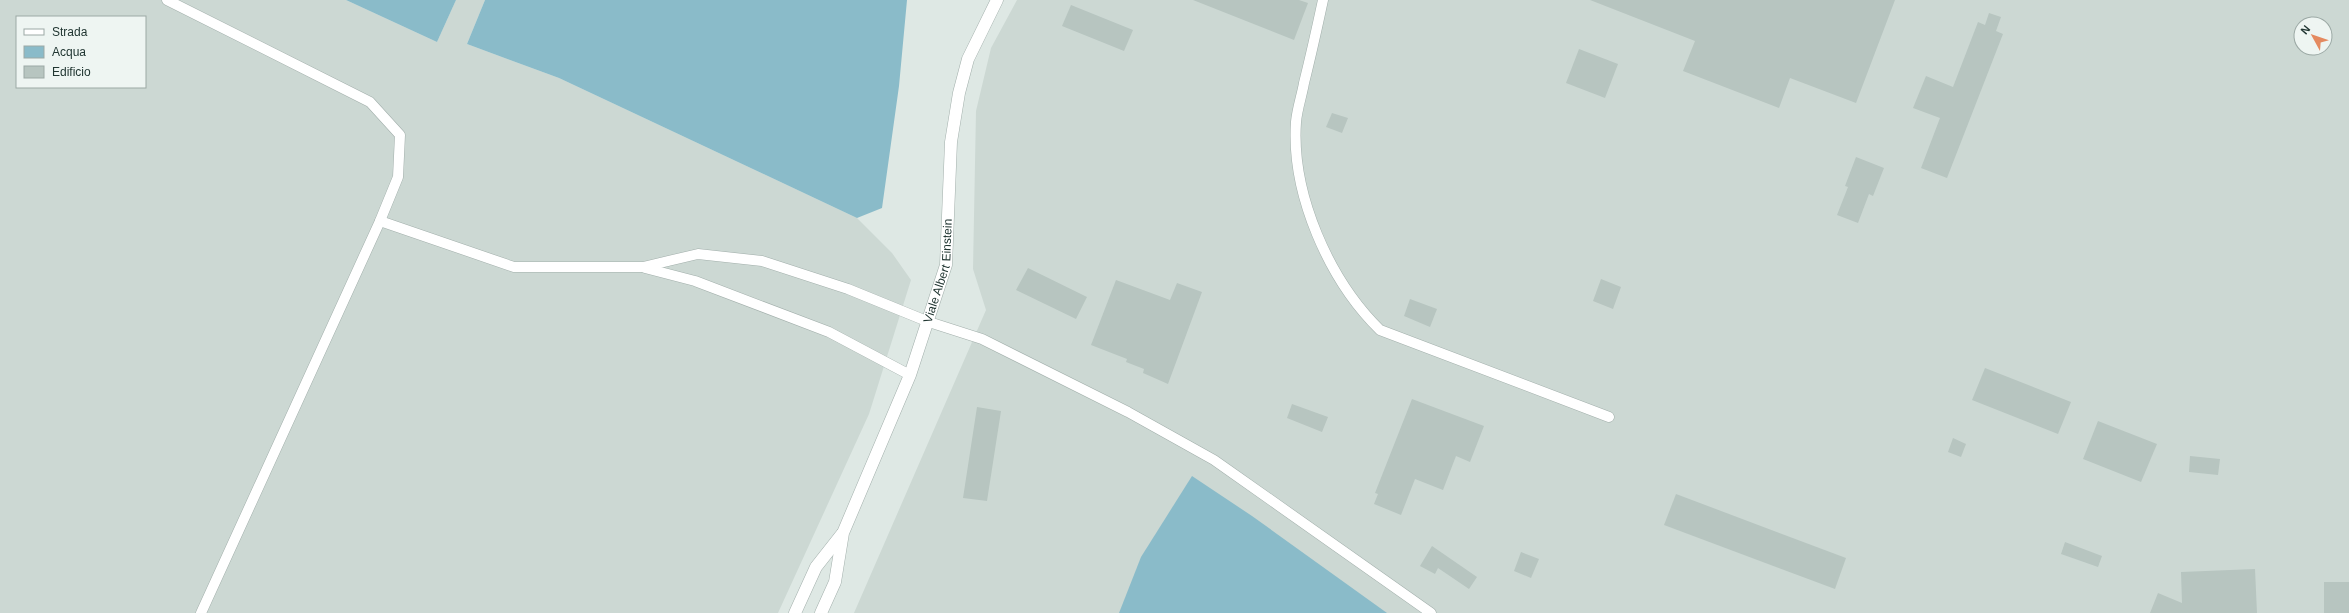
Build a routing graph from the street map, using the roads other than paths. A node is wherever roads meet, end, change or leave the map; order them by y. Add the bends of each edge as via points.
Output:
1 (167, 0) edge
2 (997, 0) edge
3 (1323, 0) edge
4 (380, 221) junction
5 (643, 267) junction
6 (929, 322) junction
7 (910, 375) junction
8 (1608, 417) dead end
9 (843, 534) junction
10 (201, 613) edge
11 (795, 613) edge
12 (821, 613) edge
13 (1431, 613) edge

1 - 4 lane via 370,102 400,135 398,177
2 - 6 street, Viale Albert Einstein via 968,59 959,93 951,142 946,265
3 - 8 lane via 1296,121 1298,163 1308,213 1336,273 1362,312 1380,330
4 - 5 lane via 514,267
4 - 10 lane
5 - 6 lane via 698,254 762,261 848,289
5 - 7 lane via 695,280 829,332
6 - 7 street, Viale Albert Einstein
6 - 13 lane via 982,340 1128,412 1214,460
7 - 9 street, Viale Albert Einstein
9 - 11 street, Viale Albert Einstein via 816,567
9 - 12 street, Viale Albert Einstein via 835,582

